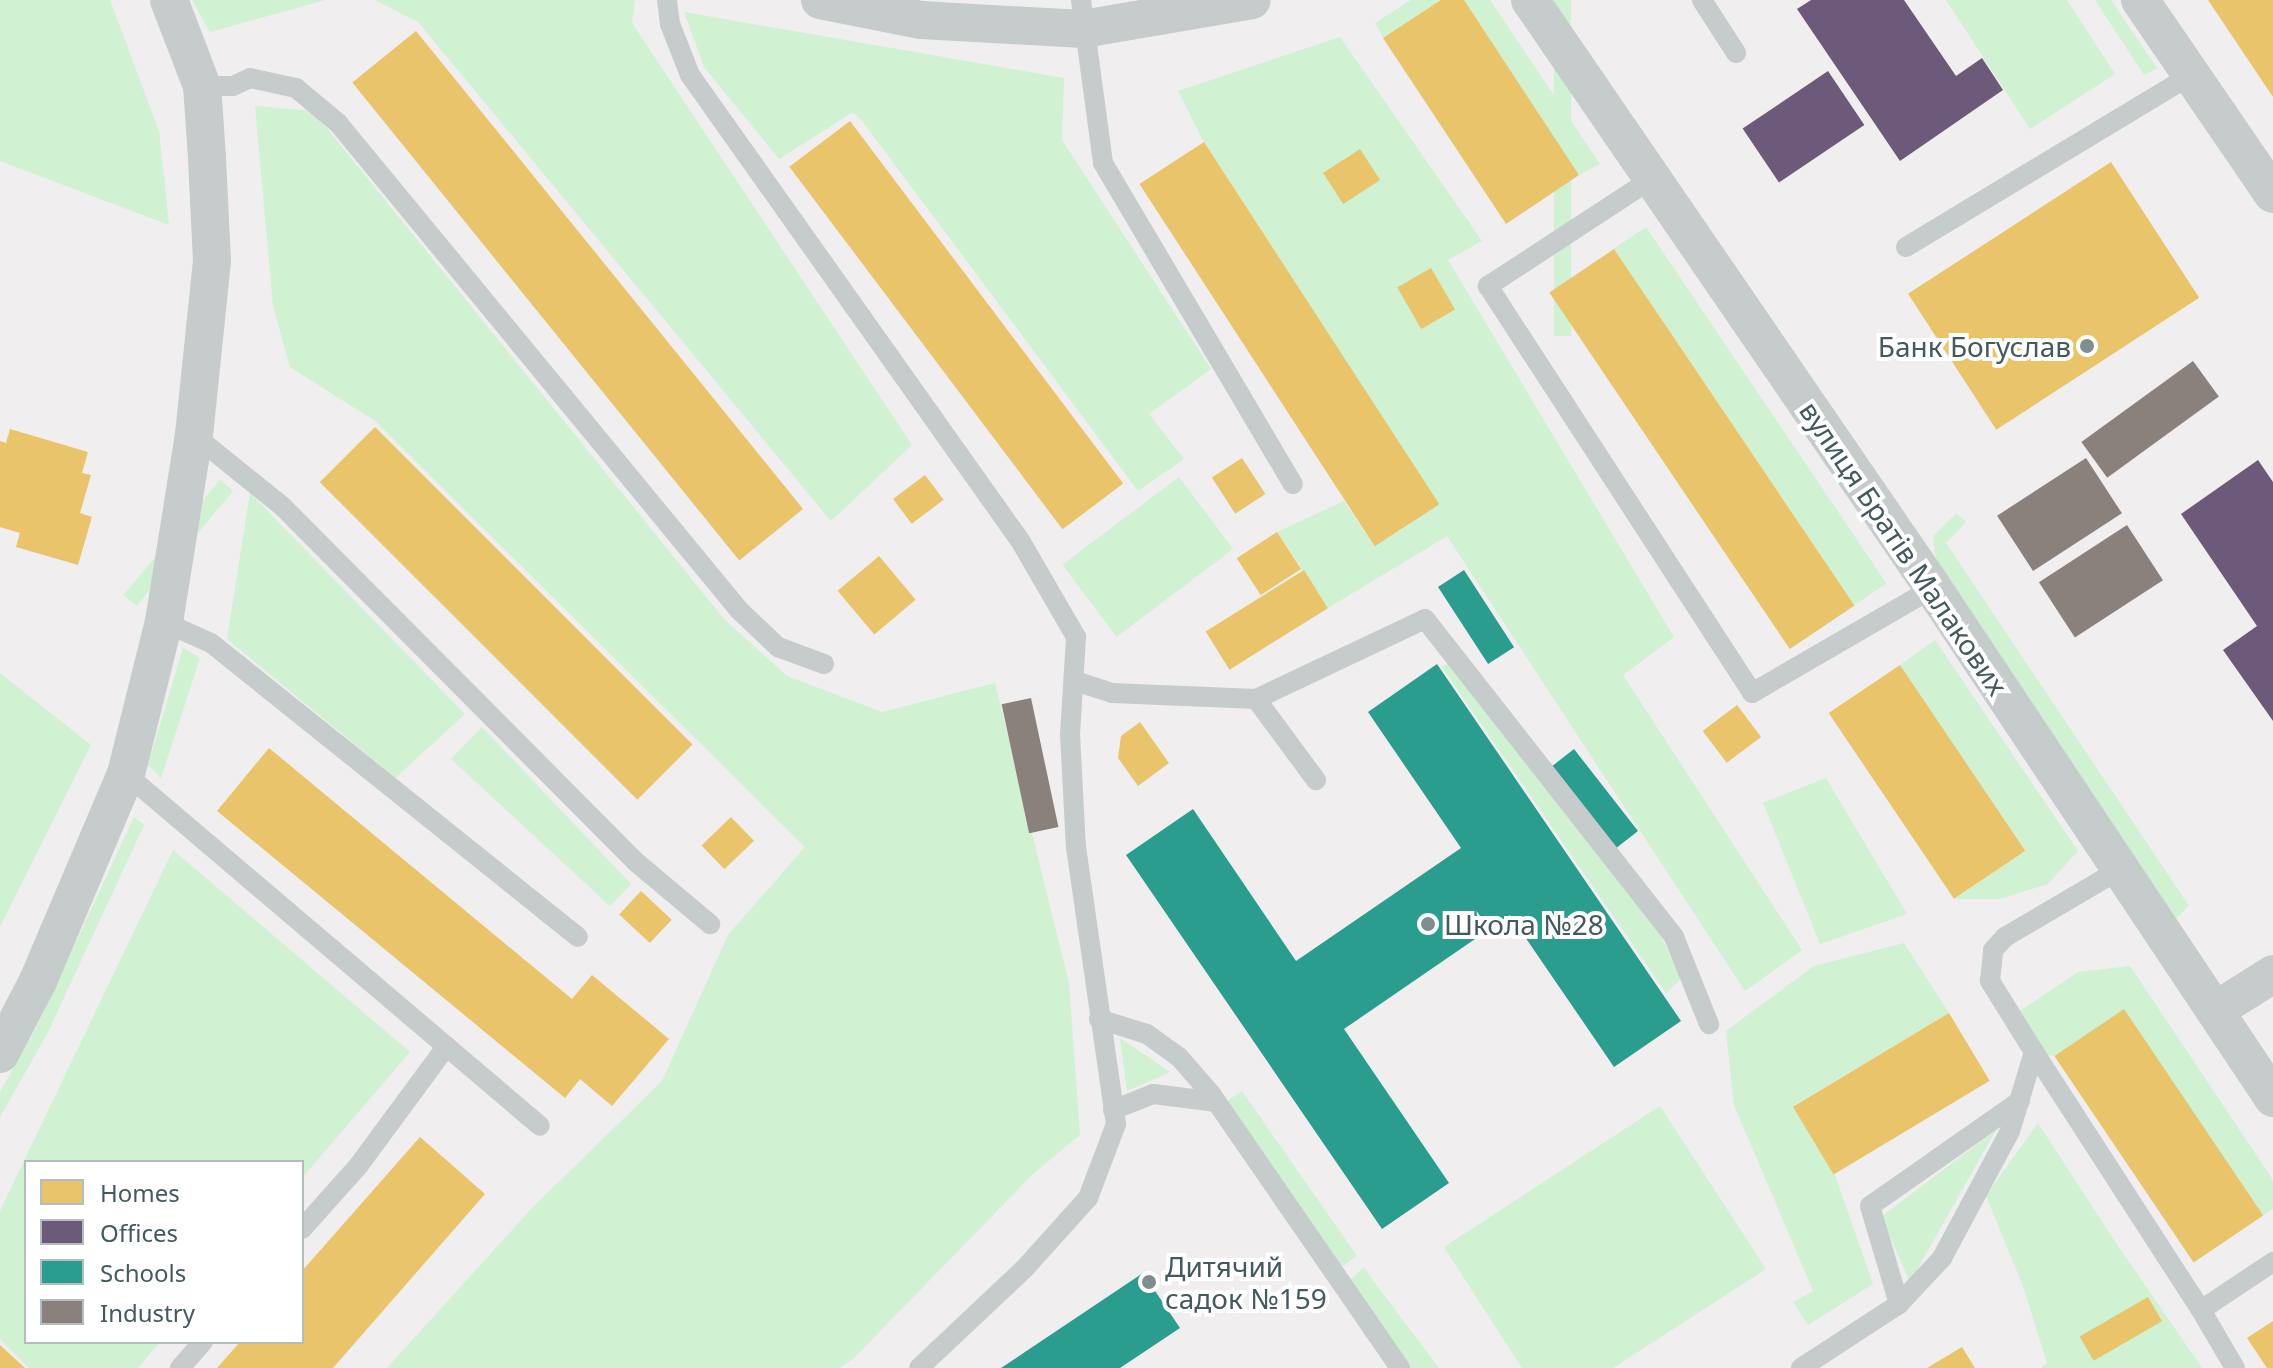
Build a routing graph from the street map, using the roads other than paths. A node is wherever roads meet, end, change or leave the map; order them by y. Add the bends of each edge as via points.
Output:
1 (169, 0) edge
2 (667, 0) edge
3 (820, 0) edge
4 (1252, 0) edge
5 (1530, 0) edge
6 (1702, 0) edge
7 (2140, 0) edge
8 (1082, 15) edge
9 (1736, 53) dead end
10 (2191, 75) junction
11 (202, 86) junction
12 (1650, 180) junction
13 (2273, 194) edge
14 (1906, 247) dead end
15 (194, 435) junction
16 (1293, 484) dead end
17 (1933, 588) junction
18 (164, 622) junction
19 (824, 664) dead end
20 (1075, 681) junction
21 (1256, 699) junction
22 (126, 774) junction
23 (1316, 780) dead end
24 (2121, 869) junction
25 (710, 924) dead end
26 (578, 937) dead end
27 (2273, 974) edge
28 (2216, 1010) junction
29 (1099, 1019) junction
30 (1709, 1024) dead end
31 (446, 1047) junction
32 (2034, 1052) junction
33 (0, 1054) edge
34 (2273, 1098) edge
35 (2020, 1101) junction
36 (1216, 1102) junction
37 (1113, 1110) junction
38 (540, 1126) dead end
39 (304, 1227) edge
40 (2273, 1262) edge
41 (1899, 1304) junction
42 (2201, 1310) junction
43 (201, 1344) edge
44 (180, 1368) edge
45 (919, 1368) edge
46 (1400, 1368) edge
47 (1801, 1368) edge
48 (2235, 1368) edge

1 - 11 street
2 - 20 lane via 670,24 690,75 1050,589 1076,637
3 - 8 street via 921,20
4 - 8 street
5 - 12 street, вулиця Братів Малакових
6 - 9 lane
7 - 10 street
8 - 16 lane via 1103,163
10 - 13 street
10 - 14 lane
11 - 15 street via 212,261
11 - 19 lane via 233,86 250,78 296,88 338,123 739,610 778,647
12 - 17 street, вулиця Братів Малакових
12 - 17 lane via 1488,286 1752,693
15 - 18 street
15 - 25 lane via 282,506 636,862
17 - 24 street, вулиця Братів Малакових
18 - 22 street
18 - 26 lane via 211,643
20 - 21 lane via 1125,694
20 - 29 lane via 1070,734 1076,847
21 - 23 lane
21 - 30 lane via 1425,619 1674,937
22 - 31 lane
22 - 33 street via 38,981
24 - 28 street, вулиця Братів Малакових
24 - 32 lane via 2005,937 1993,950 1990,981
27 - 28 street
28 - 34 street, вулиця Братів Малакових
29 - 36 lane via 1158,1041 1179,1057
29 - 37 lane
31 - 38 lane
31 - 39 lane via 359,1165
32 - 35 lane
32 - 42 lane
35 - 41 lane via 2010,1131 1942,1258
35 - 41 lane via 1870,1206
36 - 37 lane via 1153,1094
36 - 46 lane
37 - 45 lane via 1116,1124 1088,1198 1024,1269
40 - 42 lane
41 - 47 lane
42 - 48 lane
43 - 44 lane

